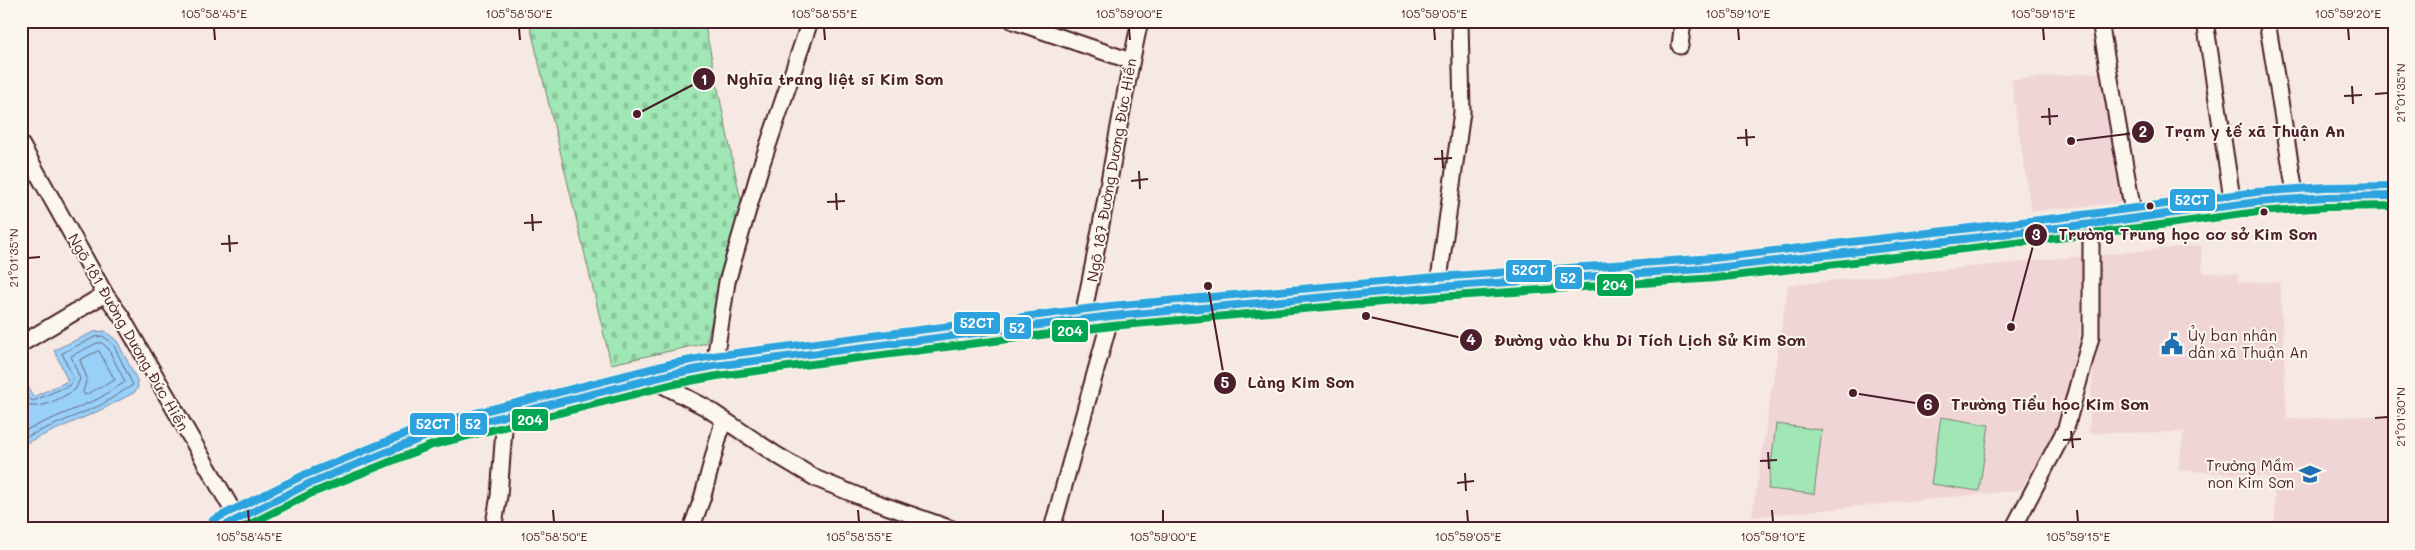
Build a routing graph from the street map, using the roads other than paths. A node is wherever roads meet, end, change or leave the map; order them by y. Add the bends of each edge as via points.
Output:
1 (810, 21) edge
2 (1013, 21) edge
3 (1140, 21) edge
4 (1460, 21) edge
5 (1683, 21) edge
6 (2100, 21) edge
7 (2205, 21) edge
8 (2267, 21) edge
9 (1680, 46) dead end
10 (1131, 61) junction
11 (21, 144) edge
12 (2394, 196) edge
13 (2296, 199) junction
14 (2233, 206) junction
15 (2134, 218) junction
16 (2091, 224) junction
17 (1438, 288) junction
18 (105, 294) junction
19 (1111, 316) junction
20 (1082, 319) junction
21 (21, 344) edge
22 (714, 366) junction
23 (651, 379) junction
24 (505, 416) junction
25 (723, 421) junction
26 (237, 518) junction
27 (217, 529) edge
28 (493, 529) edge
29 (691, 529) edge
30 (952, 529) edge
31 (1052, 529) edge
32 (2013, 529) edge

1 - 22 street via 759,172 727,282
2 - 10 street
3 - 10 street, Ngõ 187 Đường Dương Đức Hiền
4 - 17 street via 1462,112
5 - 9 street
6 - 15 street
7 - 14 street
8 - 13 street
10 - 20 street, Ngõ 187 Đường Dương Đức Hiền
11 - 18 street, Ngõ 181 Đường Dương Đức Hiền
12 - 13 highway
13 - 14 highway
14 - 15 highway
15 - 16 highway
16 - 17 highway via 1715,268
16 - 32 street via 2091,337 2066,428
17 - 19 highway
18 - 21 street
18 - 26 street, Ngõ 181 Đường Dương Đức Hiền via 121,316
19 - 20 highway
19 - 31 street
20 - 22 highway
22 - 23 highway
23 - 24 highway
23 - 25 street
24 - 26 highway via 429,435 308,484
24 - 28 street
25 - 29 street
25 - 30 street via 817,479
26 - 27 highway

